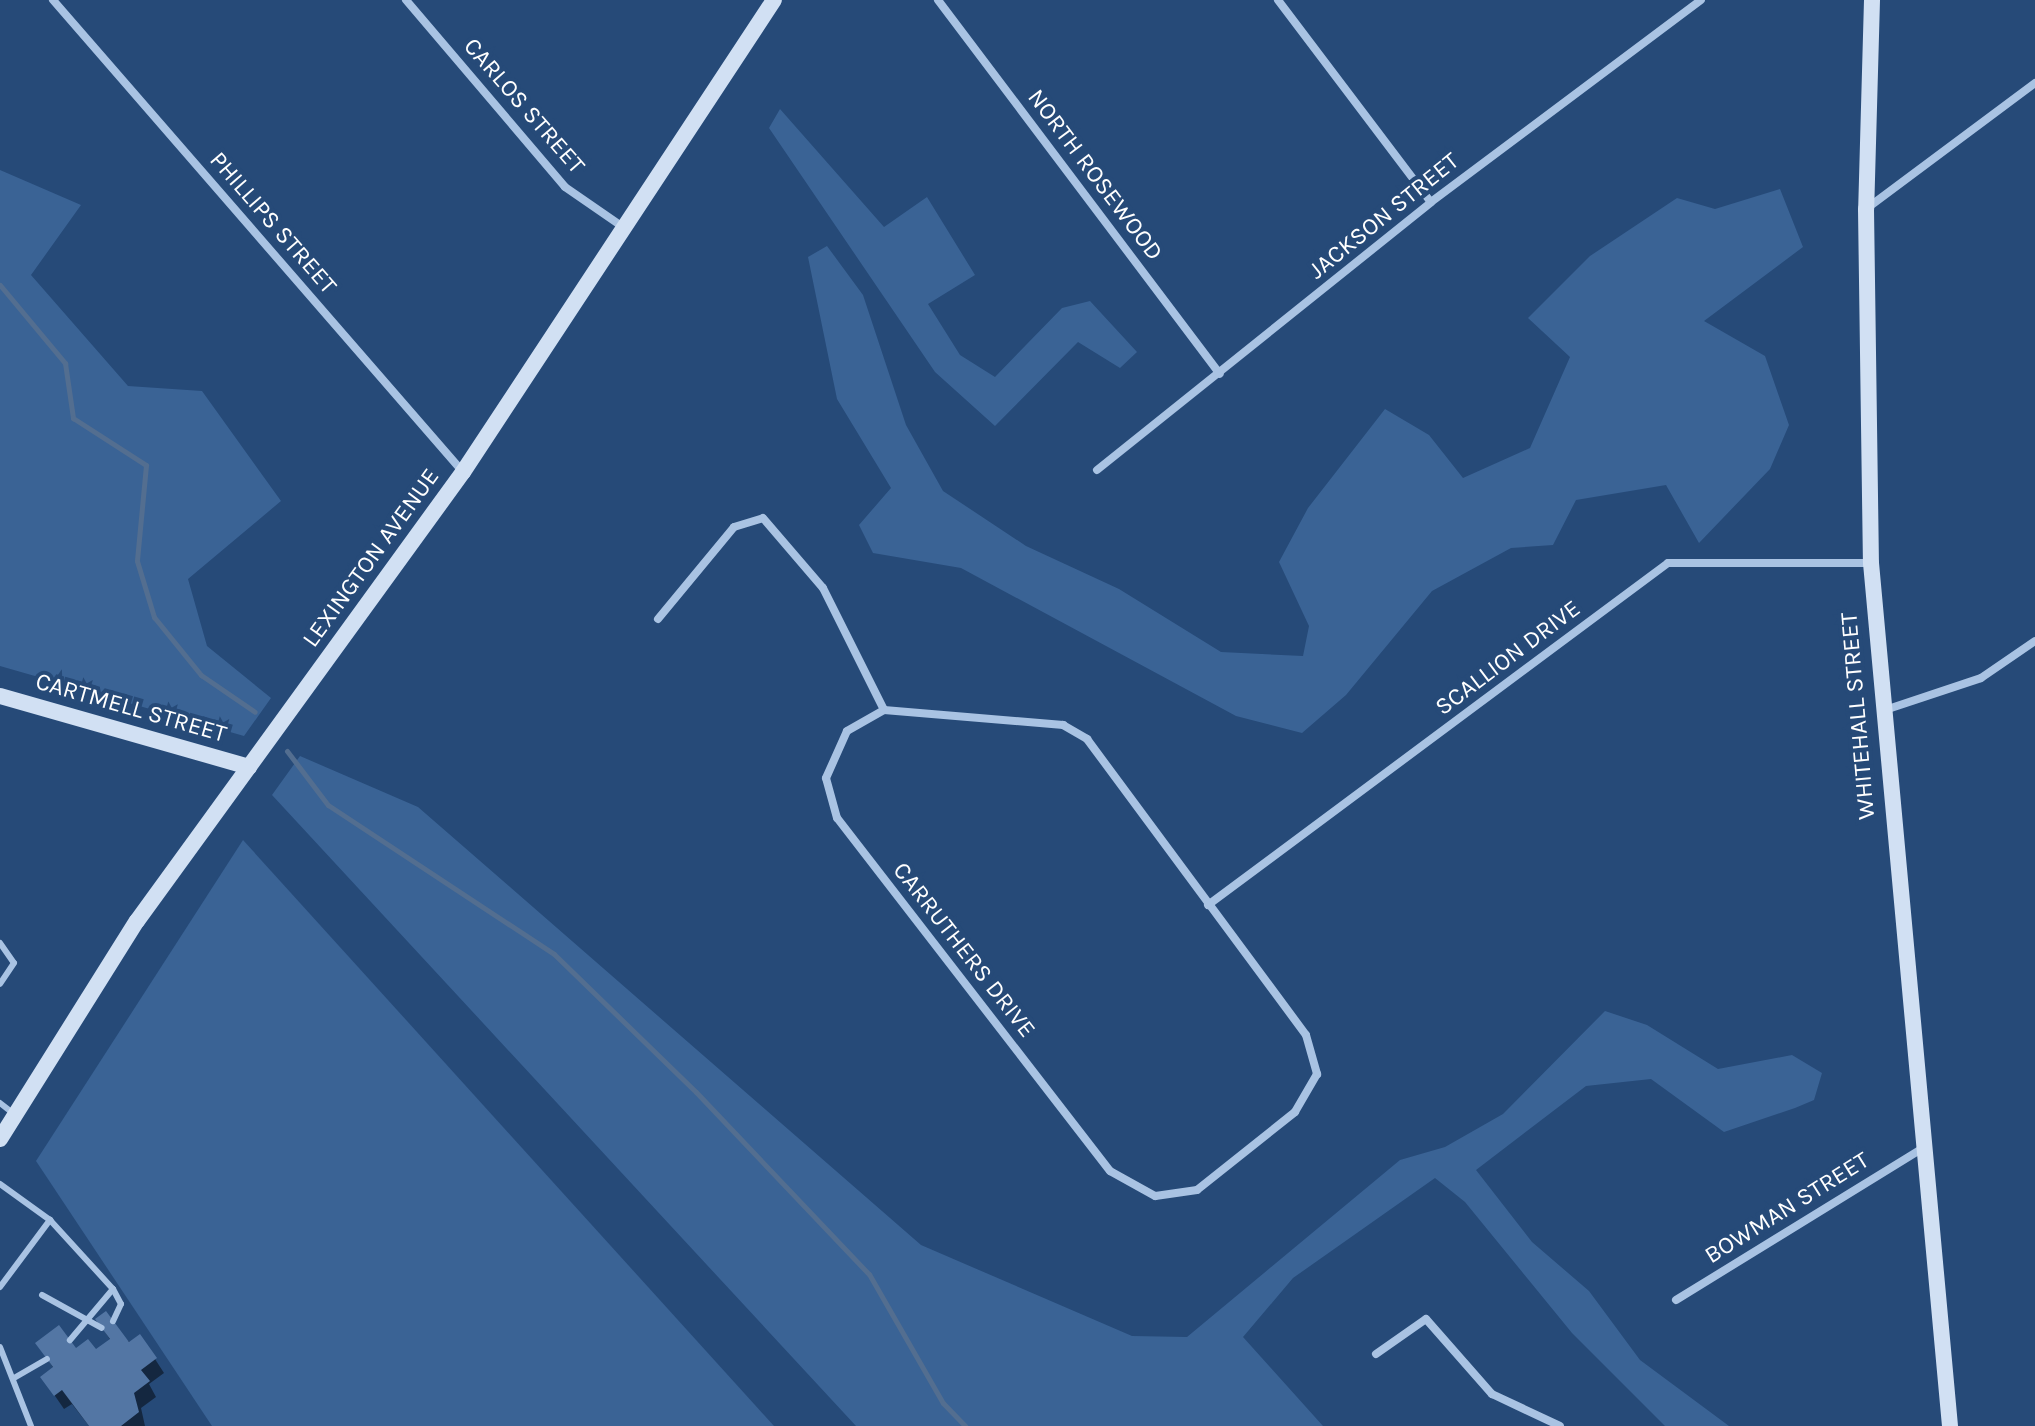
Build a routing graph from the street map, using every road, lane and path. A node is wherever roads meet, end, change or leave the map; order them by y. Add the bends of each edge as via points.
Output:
1 (53, 0) edge
2 (406, 0) edge
3 (774, 0) edge
4 (938, 0) edge
5 (1278, 0) edge
6 (1701, 0) edge
7 (1872, 0) edge
8 (2035, 83) edge
9 (1431, 202) junction
10 (1866, 209) junction
11 (623, 227) junction
12 (1220, 374) junction
13 (1097, 470) dead end
14 (463, 472) junction
15 (1871, 563) junction
16 (658, 619) dead end
17 (2035, 641) edge
18 (0, 696) edge
19 (884, 710) junction
20 (1881, 712) junction
21 (249, 767) junction
22 (1208, 905) junction
23 (0, 943) edge
24 (0, 984) edge
25 (0, 1103) edge
26 (16, 1115) junction
27 (0, 1139) edge
28 (1920, 1150) junction
29 (1, 1185) edge
30 (50, 1220) junction
31 (0, 1287) edge
32 (113, 1289) junction
33 (42, 1295) dead end
34 (1676, 1300) dead end
35 (113, 1321) dead end
36 (84, 1324) junction
37 (102, 1328) dead end
38 (70, 1340) dead end
39 (0, 1347) edge
40 (1376, 1354) dead end
41 (47, 1359) dead end
42 (14, 1378) junction
43 (31, 1426) edge
44 (1560, 1426) edge
45 (1950, 1426) edge

1 - 14 street, PHILLIPS STREET
2 - 11 street, CARLOS STREET via 565,187
3 - 11 street, LEXINGTON AVENUE
4 - 12 street, NORTH ROSEWOOD
5 - 9 street
6 - 9 street, JACKSON STREET
7 - 10 street, WHITEHALL STREET
8 - 10 street
9 - 12 street, JACKSON STREET
10 - 15 street, WHITEHALL STREET
11 - 14 street, LEXINGTON AVENUE
12 - 13 street, JACKSON STREET
14 - 21 street, LEXINGTON AVENUE
15 - 20 street, WHITEHALL STREET
15 - 22 street, SCALLION DRIVE via 1668,563
16 - 19 street via 734,527 763,518 823,588
17 - 20 street via 1981,678
18 - 21 street, CARTMELL STREET
19 - 22 street, CARRUTHERS DRIVE via 1063,725 1087,739
19 - 22 street, CARRUTHERS DRIVE via 847,731 826,778 837,818 1110,1171 1155,1196 1197,1190 1248,1154 1295,1112 1317,1074 1306,1035
20 - 28 street, WHITEHALL STREET
21 - 26 street, LEXINGTON AVENUE via 137,921
23 - 24 lane via 14,963
25 - 26 lane
26 - 27 street, LEXINGTON AVENUE
28 - 34 street, BOWMAN STREET
28 - 45 street, WHITEHALL STREET
29 - 30 lane
30 - 31 lane
30 - 32 lane
32 - 35 lane via 121,1304
32 - 36 lane
33 - 36 lane
36 - 37 lane
36 - 38 lane
39 - 42 lane
40 - 44 street via 1426,1319 1492,1394
41 - 42 lane
42 - 43 lane

